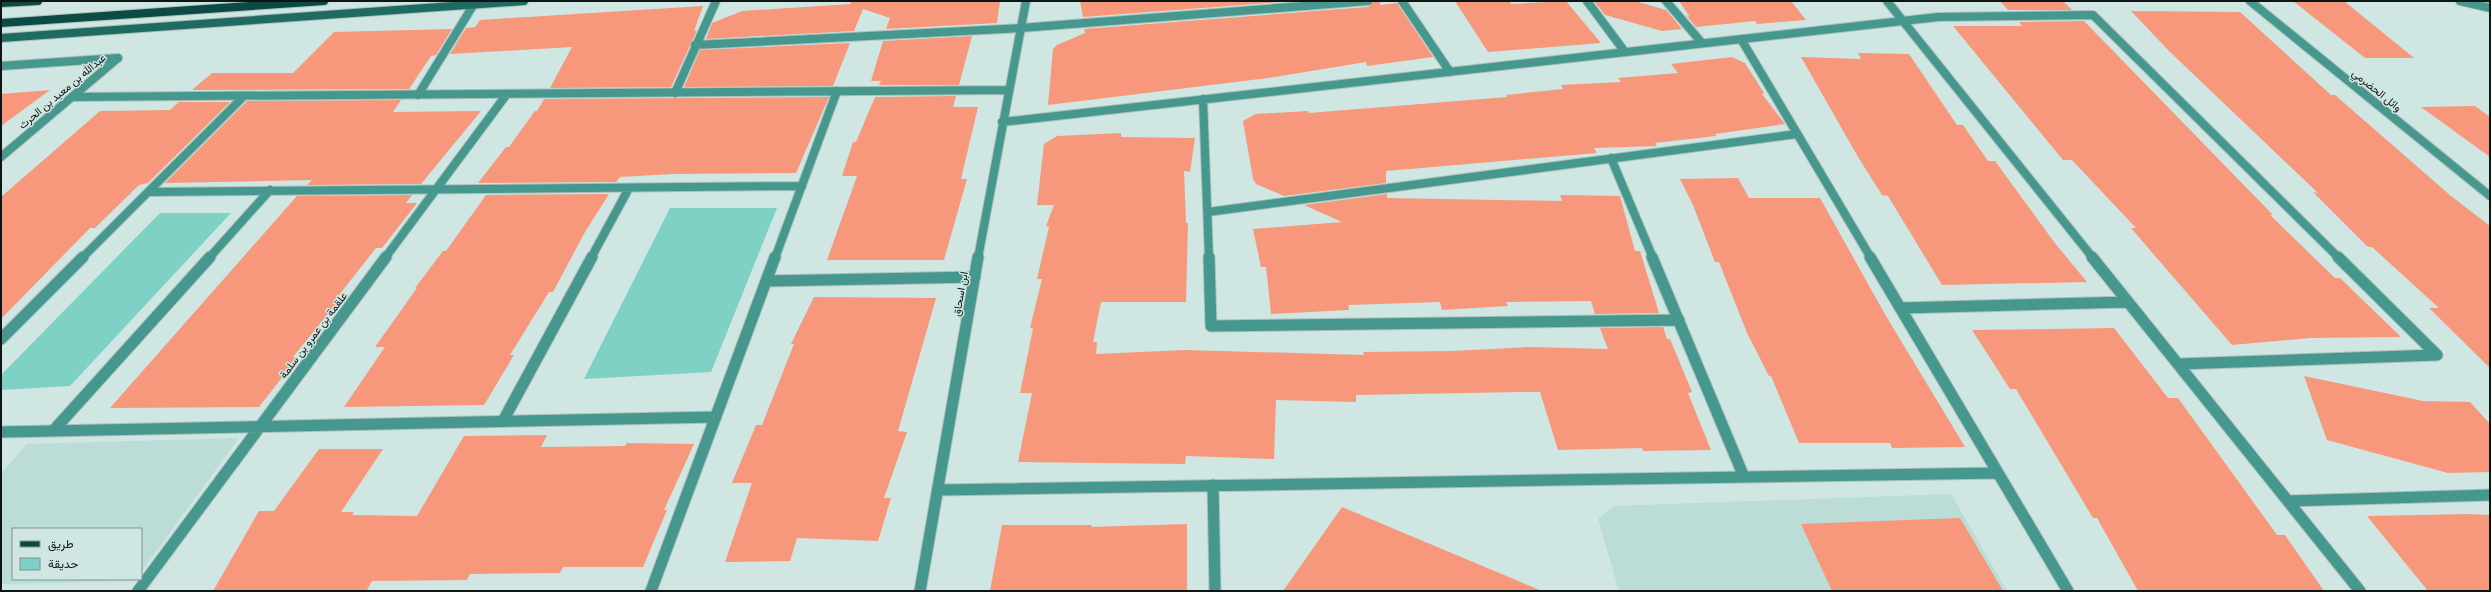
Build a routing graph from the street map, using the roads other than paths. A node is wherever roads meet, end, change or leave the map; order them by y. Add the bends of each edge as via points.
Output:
1 (38, 1) edge
2 (324, 1) edge
3 (524, 1) edge
4 (716, 1) edge
5 (1026, 1) edge
6 (1368, 1) edge
7 (1402, 1) edge
8 (1587, 1) edge
9 (1666, 1) edge
10 (1887, 1) edge
11 (2250, 1) edge
12 (2460, 1) edge
13 (1, 3) edge
14 (474, 4) junction
15 (2490, 8) edge
16 (1902, 21) junction
17 (1, 23) edge
18 (1021, 28) junction
19 (1, 38) edge
20 (1741, 39) junction
21 (1702, 43) junction
22 (696, 45) junction
23 (1625, 52) junction
24 (1, 66) edge
25 (1450, 72) junction
26 (1008, 90) junction
27 (837, 91) junction
28 (675, 93) junction
29 (507, 94) junction
30 (418, 95) junction
31 (244, 96) junction
32 (72, 97) junction
33 (1204, 99) junction
34 (1002, 122) junction
35 (1797, 134) junction
36 (1, 157) edge
37 (1611, 158) junction
38 (802, 186) junction
39 (629, 188) junction
40 (270, 190) junction
41 (435, 190) junction
42 (149, 192) junction
43 (2490, 196) edge
44 (1208, 212) junction
45 (975, 277) junction
46 (767, 281) junction
47 (2127, 302) junction
48 (1901, 308) junction
49 (1679, 320) junction
50 (1, 339) edge
51 (2178, 364) junction
52 (716, 417) junction
53 (503, 421) junction
54 (260, 426) junction
55 (53, 431) junction
56 (1, 432) edge
57 (1998, 473) junction
58 (1744, 477) junction
59 (1213, 485) junction
60 (938, 490) junction
61 (2490, 495) edge
62 (2288, 502) junction
63 (138, 591) edge
64 (651, 591) edge
65 (920, 591) edge
66 (1215, 591) edge
67 (2068, 591) edge
68 (2360, 591) edge

1 - 13 main road
2 - 17 main road
3 - 14 main road
4 - 22 street
5 - 18 street, ابن اسحاق
6 - 18 street
7 - 25 street
8 - 23 street
9 - 21 street
10 - 16 street
11 - 43 street, وائل الحضرمي
12 - 15 street
14 - 19 main road
14 - 30 street
16 - 20 street
16 - 47 street
16 - 51 street via 1938,17 2093,15 2437,355
18 - 22 street
18 - 26 street, ابن اسحاق
20 - 21 street
20 - 35 street
21 - 23 street
22 - 28 street
23 - 25 street
24 - 32 street, عبدالله بن معبد بن الحرث via 118,58
25 - 33 street
26 - 27 street
26 - 34 street, ابن اسحاق
27 - 28 street
27 - 38 street
28 - 29 street
29 - 30 street
29 - 41 street, علقمة بن عمرو بن سلمة
30 - 31 street
31 - 32 street
31 - 42 street
32 - 36 street, عبدالله بن معبد بن الحرث
33 - 34 street
33 - 44 street
34 - 45 street, ابن اسحاق
35 - 37 street
35 - 48 street
37 - 44 street
37 - 49 street
38 - 39 street
38 - 46 street
39 - 41 street
39 - 53 street
40 - 41 street
40 - 42 street
40 - 55 street
41 - 54 street, علقمة بن عمرو بن سلمة
42 - 50 street
44 - 49 street via 1210,326
45 - 46 street
45 - 60 street, ابن اسحاق
46 - 52 street
47 - 48 street
47 - 51 street
48 - 57 street
49 - 58 street
51 - 62 street
52 - 53 street
52 - 64 street
53 - 54 street
54 - 55 street
54 - 63 street, علقمة بن عمرو بن سلمة
55 - 56 street
57 - 58 street
57 - 67 street
58 - 59 street
59 - 60 street
59 - 66 street
60 - 65 street, ابن اسحاق
61 - 62 street
62 - 68 street

